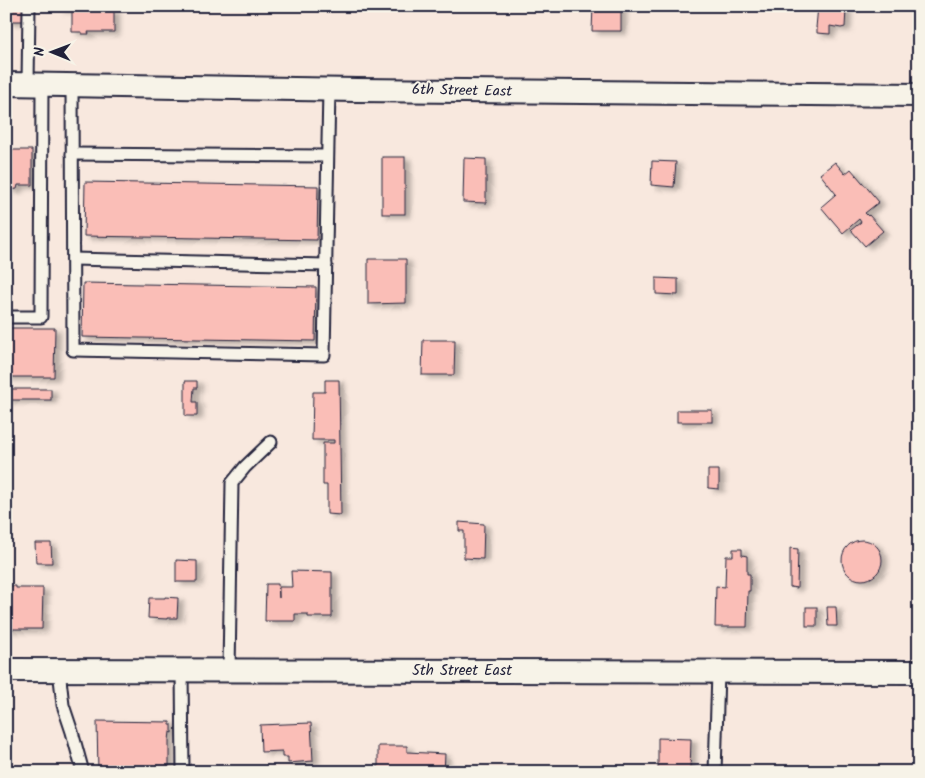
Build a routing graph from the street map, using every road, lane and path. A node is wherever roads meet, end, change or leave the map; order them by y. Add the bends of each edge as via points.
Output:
1 (30, 6) edge
2 (26, 84) edge
3 (72, 85) junction
4 (329, 89) junction
5 (919, 95) edge
6 (72, 154) junction
7 (328, 156) junction
8 (73, 258) junction
9 (326, 265) junction
10 (6, 317) edge
11 (271, 442) dead end
12 (6, 670) edge
13 (59, 670) junction
14 (182, 670) junction
15 (229, 670) junction
16 (718, 672) junction
17 (919, 672) edge
18 (83, 772) edge
19 (183, 772) edge
20 (715, 772) edge

1 - 2 lane
2 - 3 street, 6th Street East
2 - 10 lane via 41,317
3 - 4 street, 6th Street East
3 - 6 lane
4 - 5 street, 6th Street East
4 - 7 lane
6 - 7 lane
6 - 8 lane
7 - 9 lane
8 - 9 lane
8 - 9 lane via 73,350 324,355
11 - 15 lane via 232,484
12 - 13 street, 5th Street East
13 - 14 street, 5th Street East
13 - 18 lane via 63,705
14 - 15 street, 5th Street East
14 - 19 lane
15 - 16 street, 5th Street East
16 - 17 street, 5th Street East
16 - 20 lane

